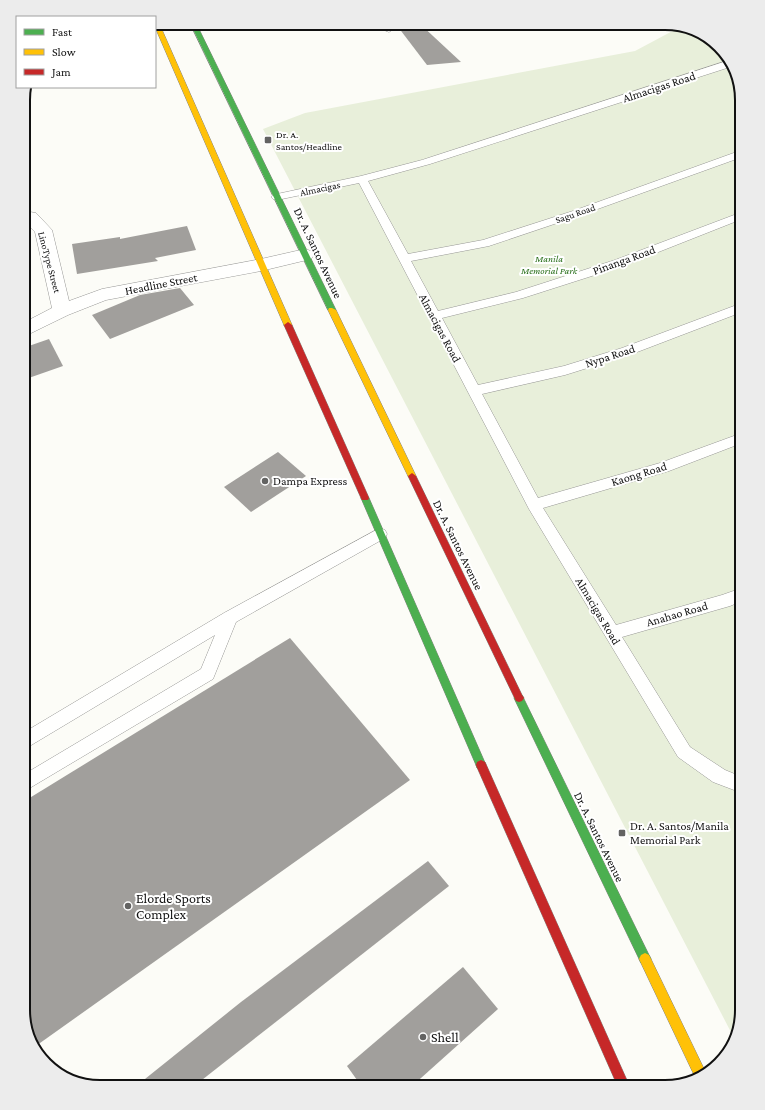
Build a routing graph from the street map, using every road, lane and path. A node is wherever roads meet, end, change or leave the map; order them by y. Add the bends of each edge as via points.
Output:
1 (159, 30) edge
2 (196, 30) edge
3 (726, 65) edge
4 (735, 156) edge
5 (362, 179) junction
6 (277, 197) junction
7 (735, 218) edge
8 (30, 221) edge
9 (305, 255) junction
10 (403, 260) junction
11 (261, 265) junction
12 (735, 310) edge
13 (62, 311) junction
14 (433, 316) junction
15 (30, 327) edge
16 (474, 391) junction
17 (735, 441) edge
18 (534, 505) junction
19 (380, 534) junction
20 (735, 597) edge
21 (230, 618) junction
22 (612, 634) junction
23 (30, 738) edge
24 (30, 780) edge
25 (735, 782) edge
26 (699, 1071) edge
27 (621, 1080) edge

1 - 11 main road
2 - 6 main road, Dr. A. Santos Avenue
3 - 5 lane, Almacigas Road via 491,142
4 - 10 lane, Sagu Road via 485,244
5 - 6 lane, Almacigas
5 - 10 lane, Almacigas Road
6 - 9 main road, Dr. A. Santos Avenue
7 - 14 lane, Pinanga Road via 598,270 519,296
8 - 13 street, LinoType Street via 43,230
9 - 11 street, Headline Street
9 - 26 main road, Dr. A. Santos Avenue
10 - 14 lane, Almacigas Road
11 - 13 street, Headline Street via 102,295
11 - 19 main road
12 - 16 lane, Nypa Road via 627,351 565,370
13 - 15 street, Headline Street
14 - 16 lane, Almacigas Road
16 - 18 lane, Almacigas Road
17 - 18 lane, Kaong Road via 664,467
18 - 22 lane, Almacigas Road
19 - 21 lane
19 - 27 main road
20 - 22 lane, Anahao Road
21 - 23 lane
21 - 24 lane via 207,674
22 - 25 lane, Almacigas Road via 684,752 719,776

